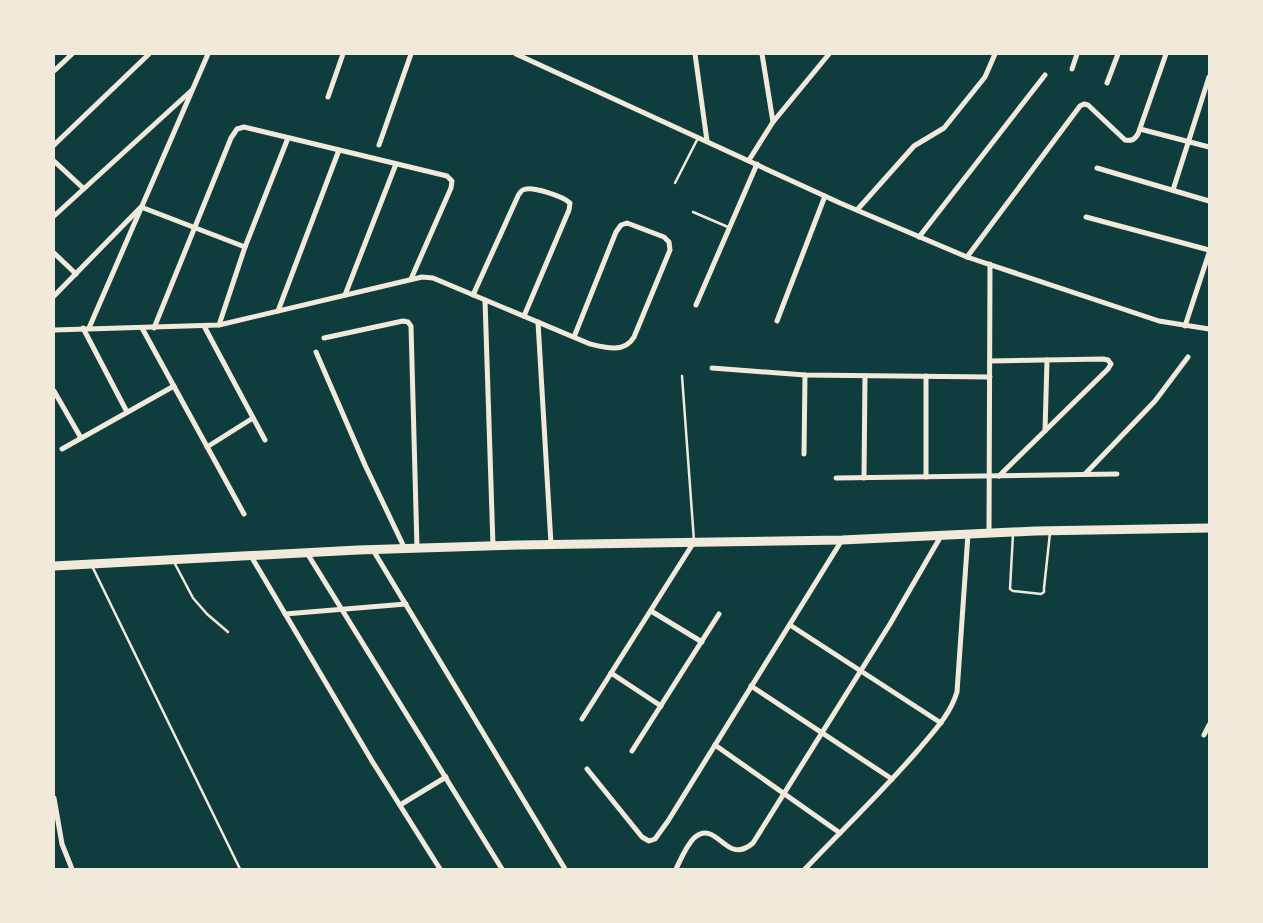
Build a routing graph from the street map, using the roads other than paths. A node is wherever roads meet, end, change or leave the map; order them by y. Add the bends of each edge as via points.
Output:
1 (72, 54) edge
2 (149, 54) edge
3 (208, 54) edge
4 (343, 54) edge
5 (411, 54) edge
6 (516, 54) edge
7 (695, 54) edge
8 (762, 54) edge
9 (829, 54) edge
10 (995, 54) edge
11 (1077, 54) edge
12 (1118, 54) edge
13 (1166, 54) edge
14 (527, 56) edge
15 (1072, 68) dead end
16 (54, 70) edge
17 (1046, 75) dead end
18 (1209, 78) edge
19 (1107, 83) dead end
20 (193, 88) junction
21 (328, 98) dead end
22 (773, 122) junction
23 (1140, 129) junction
24 (288, 138) junction
25 (698, 138) junction
26 (707, 142) junction
27 (1188, 142) junction
28 (54, 145) edge
29 (379, 145) dead end
30 (1209, 147) edge
31 (339, 150) junction
32 (749, 160) junction
33 (54, 161) edge
34 (396, 164) junction
35 (757, 164) junction
36 (1097, 168) dead end
37 (675, 183) dead end
38 (83, 188) junction
39 (1173, 190) junction
40 (825, 196) junction
41 (1209, 201) edge
42 (141, 207) junction
43 (857, 210) junction
44 (693, 212) dead end
45 (54, 216) edge
46 (1086, 217) dead end
47 (195, 228) junction
48 (729, 228) junction
49 (919, 237) junction
50 (245, 247) junction
51 (1209, 252) edge
52 (54, 253) edge
53 (967, 258) junction
54 (990, 264) junction
55 (76, 274) junction
56 (412, 279) junction
57 (345, 295) junction
58 (473, 295) junction
59 (54, 296) edge
60 (485, 300) junction
61 (696, 305) dead end
62 (278, 311) junction
63 (524, 316) junction
64 (777, 320) dead end
65 (538, 322) junction
66 (219, 325) junction
67 (204, 326) junction
68 (1185, 326) junction
69 (86, 328) junction
70 (142, 328) junction
71 (154, 328) junction
72 (1209, 329) edge
73 (54, 330) edge
74 (574, 337) junction
75 (324, 338) dead end
76 (316, 352) dead end
77 (1188, 357) dead end
78 (1047, 360) junction
79 (990, 361) junction
80 (712, 368) dead end
81 (805, 375) junction
82 (682, 376) dead end
83 (865, 376) junction
84 (926, 376) junction
85 (990, 377) junction
86 (174, 386) junction
87 (54, 391) edge
88 (127, 412) junction
89 (253, 418) junction
90 (1045, 431) junction
91 (81, 438) junction
92 (265, 440) dead end
93 (207, 447) junction
94 (62, 449) dead end
95 (804, 454) dead end
96 (1084, 474) junction
97 (1117, 474) dead end
98 (999, 476) junction
99 (926, 477) junction
100 (989, 477) junction
101 (836, 478) dead end
102 (864, 478) junction
103 (244, 514) dead end
104 (1209, 528) edge
105 (1050, 531) junction
106 (1013, 532) junction
107 (989, 533) junction
108 (968, 534) junction
109 (942, 535) junction
110 (842, 540) junction
111 (694, 542) junction
112 (551, 544) junction
113 (493, 546) junction
114 (417, 548) junction
115 (405, 549) junction
116 (373, 550) junction
117 (307, 553) junction
118 (251, 556) junction
119 (174, 560) junction
120 (91, 565) junction
121 (54, 566) edge
122 (406, 604) junction
123 (342, 610) junction
124 (650, 611) junction
125 (285, 614) junction
126 (719, 614) dead end
127 (790, 625) junction
128 (228, 632) dead end
129 (702, 642) junction
130 (861, 671) junction
131 (611, 673) junction
132 (751, 686) junction
133 (661, 706) junction
134 (582, 719) dead end
135 (941, 723) junction
136 (1209, 725) edge
137 (822, 732) junction
138 (1204, 736) dead end
139 (715, 745) junction
140 (632, 751) dead end
141 (587, 769) dead end
142 (446, 777) junction
143 (892, 780) junction
144 (784, 793) junction
145 (54, 798) edge
146 (400, 805) junction
147 (840, 833) junction
148 (72, 869) edge
149 (240, 869) edge
150 (440, 869) edge
151 (502, 869) edge
152 (565, 869) edge
153 (676, 869) edge
154 (805, 869) edge

1 - 16 street
2 - 28 street
3 - 20 street
4 - 21 street
5 - 29 street
6 - 14 street
7 - 26 street
8 - 22 street
9 - 22 street
10 - 43 street via 985,77 944,128 914,146
11 - 15 street
12 - 19 street
13 - 23 street
14 - 25 street
17 - 49 street
18 - 27 street
20 - 38 street
20 - 42 street
22 - 32 street
23 - 27 street
23 - 53 street via 1134,139 1125,140 1088,105 1080,106
24 - 31 street
24 - 47 street via 244,127 237,129
24 - 50 street
25 - 26 street
25 - 37 lane
26 - 32 street
27 - 30 street
27 - 39 street
31 - 34 street
31 - 62 street
32 - 35 street
33 - 38 street
34 - 56 street via 447,176 452,181
34 - 57 street
35 - 40 street
35 - 48 street
36 - 39 street
38 - 45 street
39 - 41 street
40 - 43 street
40 - 64 street
42 - 47 street
42 - 55 street
42 - 69 street
43 - 49 street
44 - 48 lane
46 - 51 street
47 - 50 street
47 - 71 street
48 - 61 street
49 - 53 street
50 - 66 street
51 - 68 street
52 - 55 street
53 - 54 street
54 - 68 street via 1159,321
54 - 79 street
55 - 59 street
56 - 57 street
56 - 58 street via 433,278
57 - 62 street
58 - 60 street
58 - 63 street via 523,190 530,188 565,199 570,203 569,210
60 - 63 street
60 - 113 street
62 - 66 street
63 - 65 street
65 - 74 street
65 - 112 street
66 - 67 street
67 - 71 street
67 - 89 street
68 - 72 street
69 - 70 street
69 - 73 street
69 - 88 street
70 - 71 street
70 - 86 street
74 - 74 street via 607,348 630,344 670,250 664,237 627,223 621,225
75 - 114 street via 404,321 411,326
76 - 115 street
77 - 96 street via 1155,401
78 - 79 street
78 - 90 street
78 - 90 street via 1102,359 1111,364
79 - 85 street
80 - 81 street
81 - 83 street
81 - 95 street
82 - 111 lane
83 - 84 street
83 - 102 street
84 - 85 street
84 - 99 street
85 - 100 street
86 - 88 street
86 - 93 street
87 - 91 street
88 - 91 street
89 - 92 street
89 - 93 street
90 - 98 street
91 - 94 street
93 - 103 street
96 - 97 street
96 - 98 street
98 - 100 street
99 - 100 street
99 - 102 street
100 - 107 street
101 - 102 street
104 - 105 main road
105 - 106 main road
105 - 106 lane via 1044,592 1041,594 1012,592 1010,589
106 - 107 main road
107 - 108 main road
108 - 109 main road
108 - 135 street via 956,692 953,704
109 - 110 main road
109 - 130 street
110 - 111 main road
110 - 127 street
111 - 112 main road
111 - 124 street
112 - 113 main road
113 - 114 main road
114 - 115 main road
115 - 116 main road
116 - 117 main road
116 - 122 street
117 - 118 main road
117 - 123 street
118 - 119 main road
118 - 125 street
119 - 120 main road
119 - 128 lane via 193,598
120 - 121 main road
120 - 149 lane
122 - 123 street
122 - 152 street
123 - 125 street
123 - 142 street
124 - 129 street
124 - 131 street
125 - 146 street
126 - 129 street
127 - 130 street
127 - 132 street
129 - 133 street
130 - 135 street
130 - 137 street
131 - 133 street
131 - 134 street
132 - 137 street
132 - 139 street
133 - 140 street
135 - 143 street
136 - 138 street
137 - 143 street
137 - 144 street
139 - 141 street via 655,839 642,837
139 - 144 street
142 - 146 street
142 - 151 street
143 - 147 street
144 - 147 street
144 - 153 street via 746,849 730,849 711,834 702,833 693,839
145 - 148 street via 62,844
146 - 150 street
147 - 154 street

